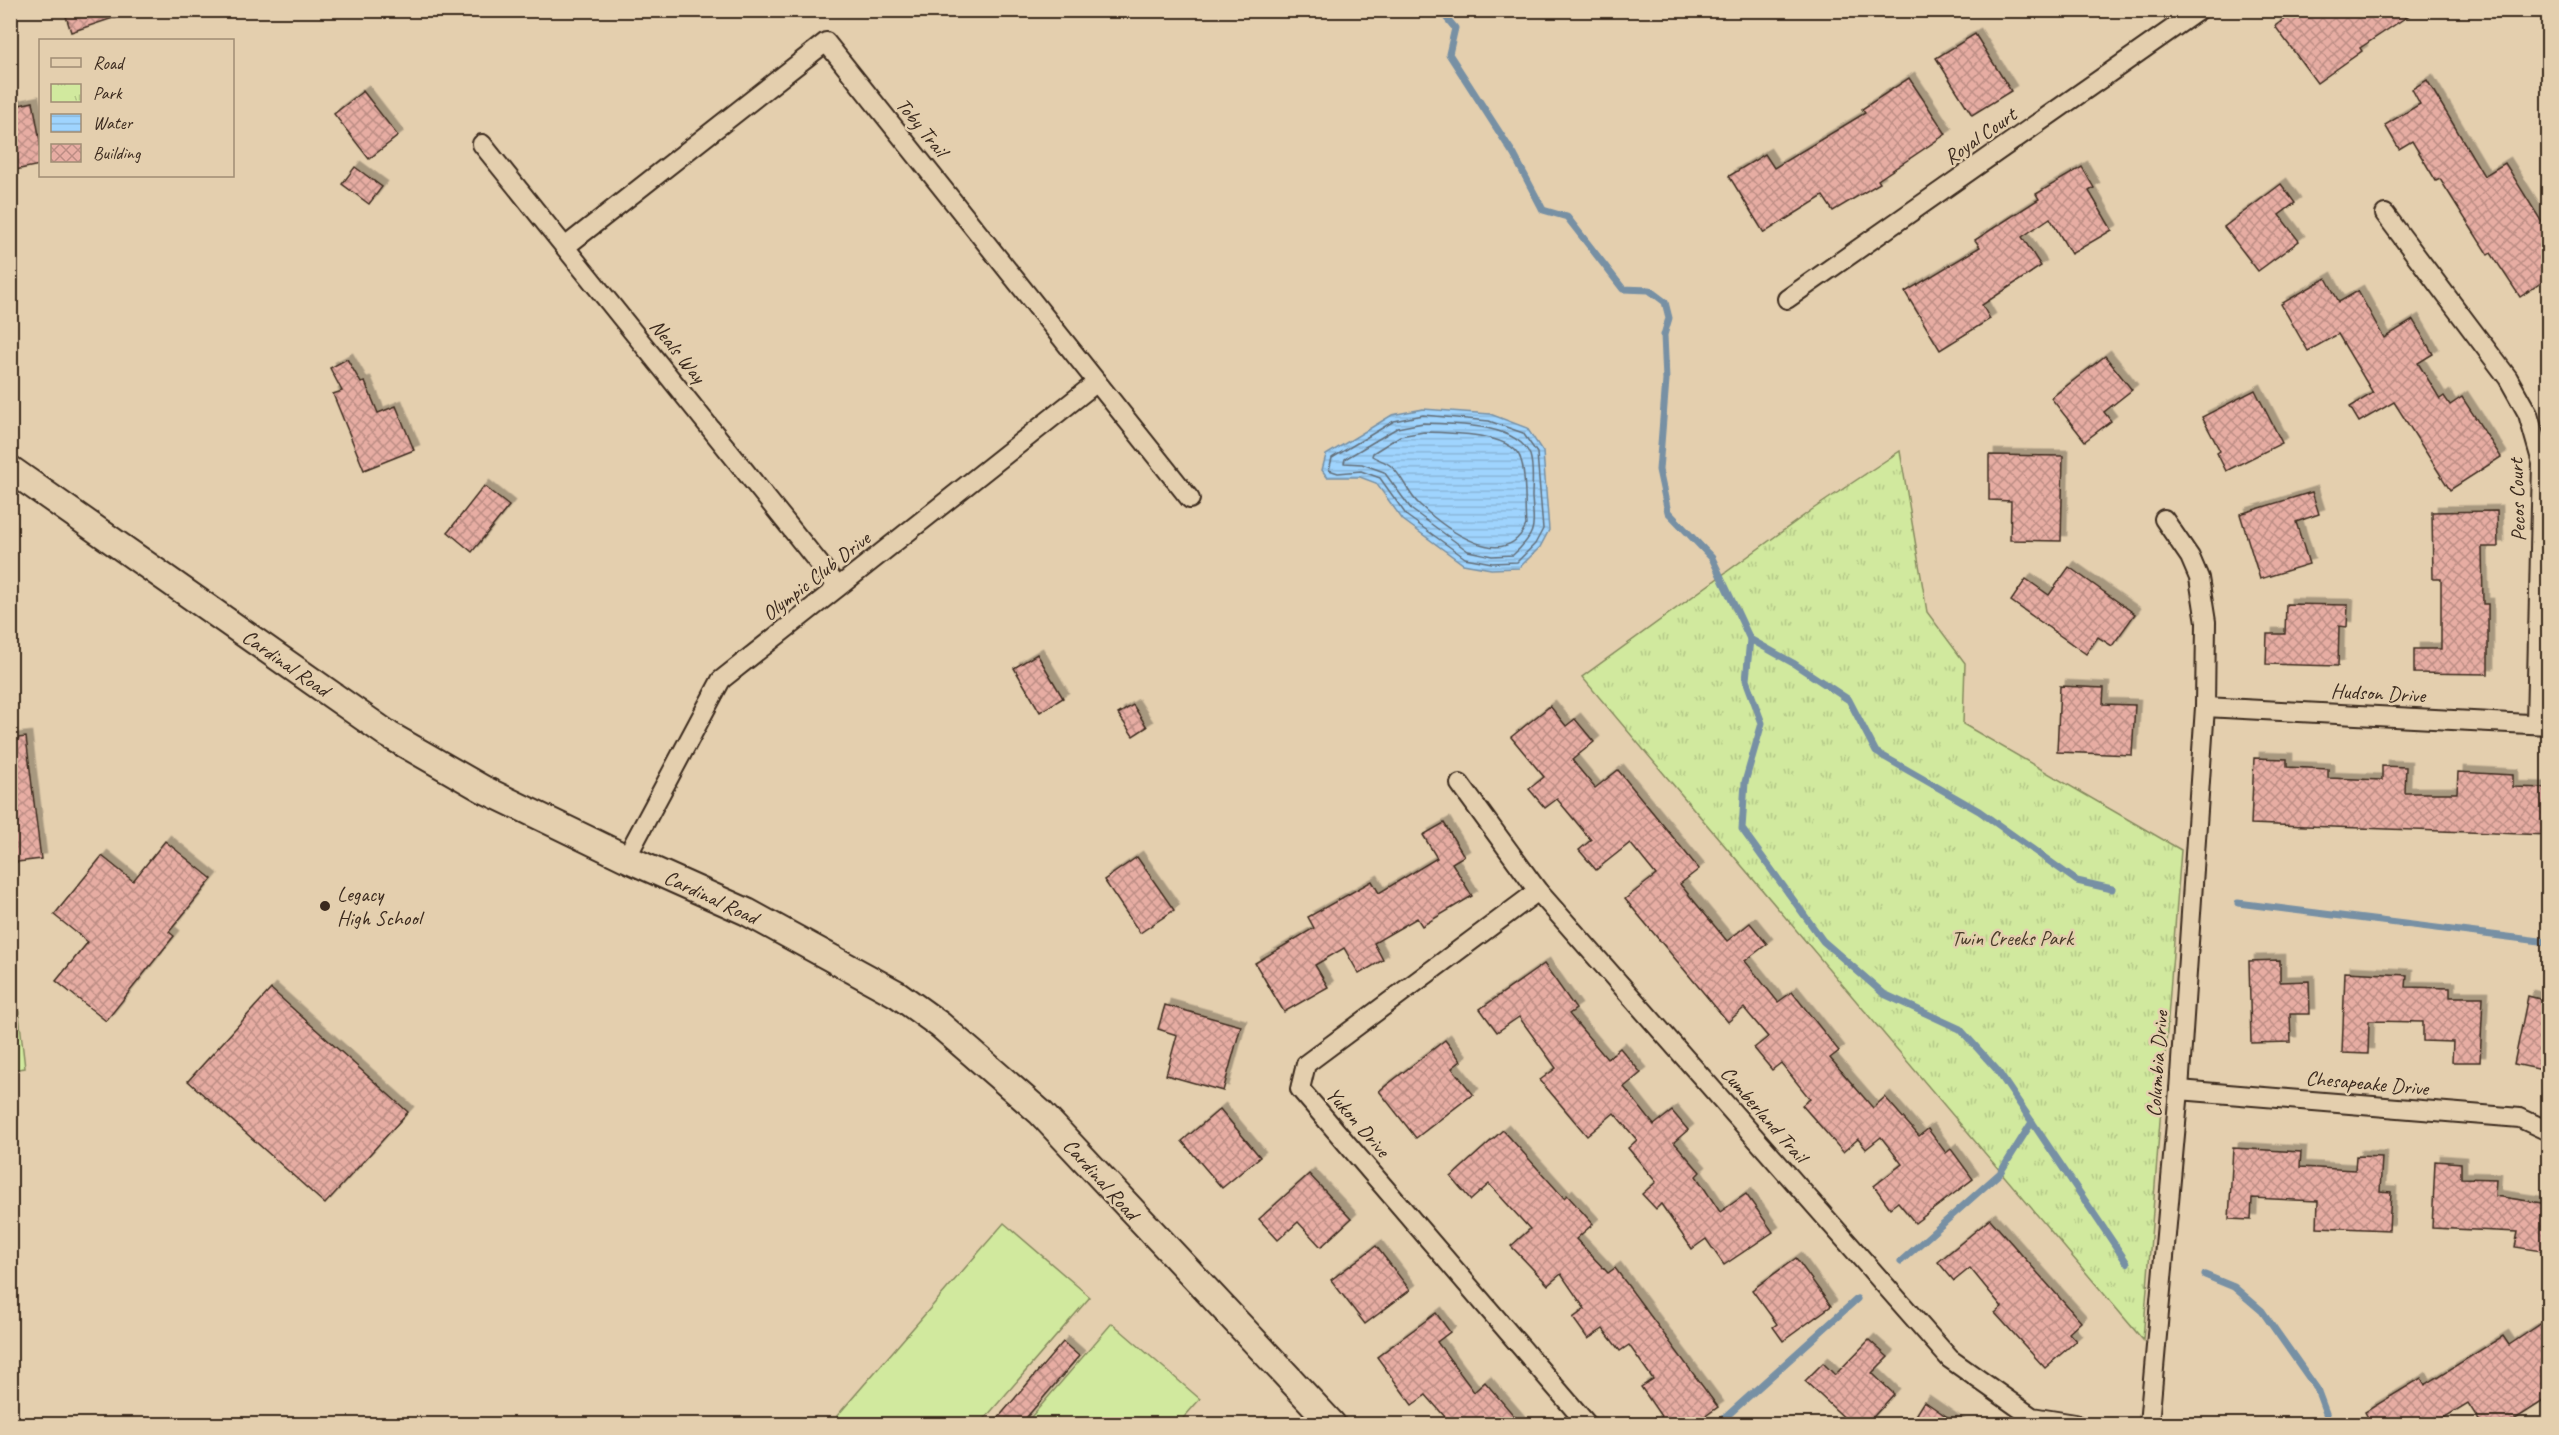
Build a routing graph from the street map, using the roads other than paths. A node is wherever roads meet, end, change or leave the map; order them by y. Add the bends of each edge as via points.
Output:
1 (2199, 10) edge
2 (482, 144) dead end
3 (2385, 214) dead end
4 (565, 247) junction
5 (1787, 299) dead end
6 (1097, 382) junction
7 (10, 469) edge
8 (1190, 499) dead end
9 (2164, 519) dead end
10 (838, 587) junction
11 (2205, 707) junction
12 (2542, 725) edge
13 (1460, 784) dead end
14 (626, 858) junction
15 (1538, 891) junction
16 (2179, 1090) junction
17 (2548, 1131) edge
18 (1332, 1425) edge
19 (1587, 1425) edge
20 (2075, 1425) edge
21 (2149, 1425) edge

1 - 5 street, Royal Court
2 - 4 street, Neals Way
3 - 12 street, Pecos Court via 2508,378 2528,414 2542,463
4 - 6 street, Toby Trail via 826,42
4 - 10 street, Neals Way
6 - 8 street, Toby Trail
6 - 10 street, Olympic Club Drive
7 - 14 street, Cardinal Road via 389,735 483,789
9 - 11 street, Columbia Drive via 2190,557 2202,589 2206,622
10 - 14 street, Olympic Club Drive via 721,680
11 - 12 street, Hudson Drive
11 - 16 street, Columbia Drive
13 - 15 street, Cumberland Trail
14 - 18 street, Cardinal Road via 747,912 897,994 940,1025 1041,1113
15 - 19 street, Yukon Drive via 1306,1064 1300,1089
15 - 20 street, Cumberland Trail via 1950,1359 2032,1417
16 - 17 street, Chesapeake Drive via 2520,1118
16 - 21 street, Columbia Drive

